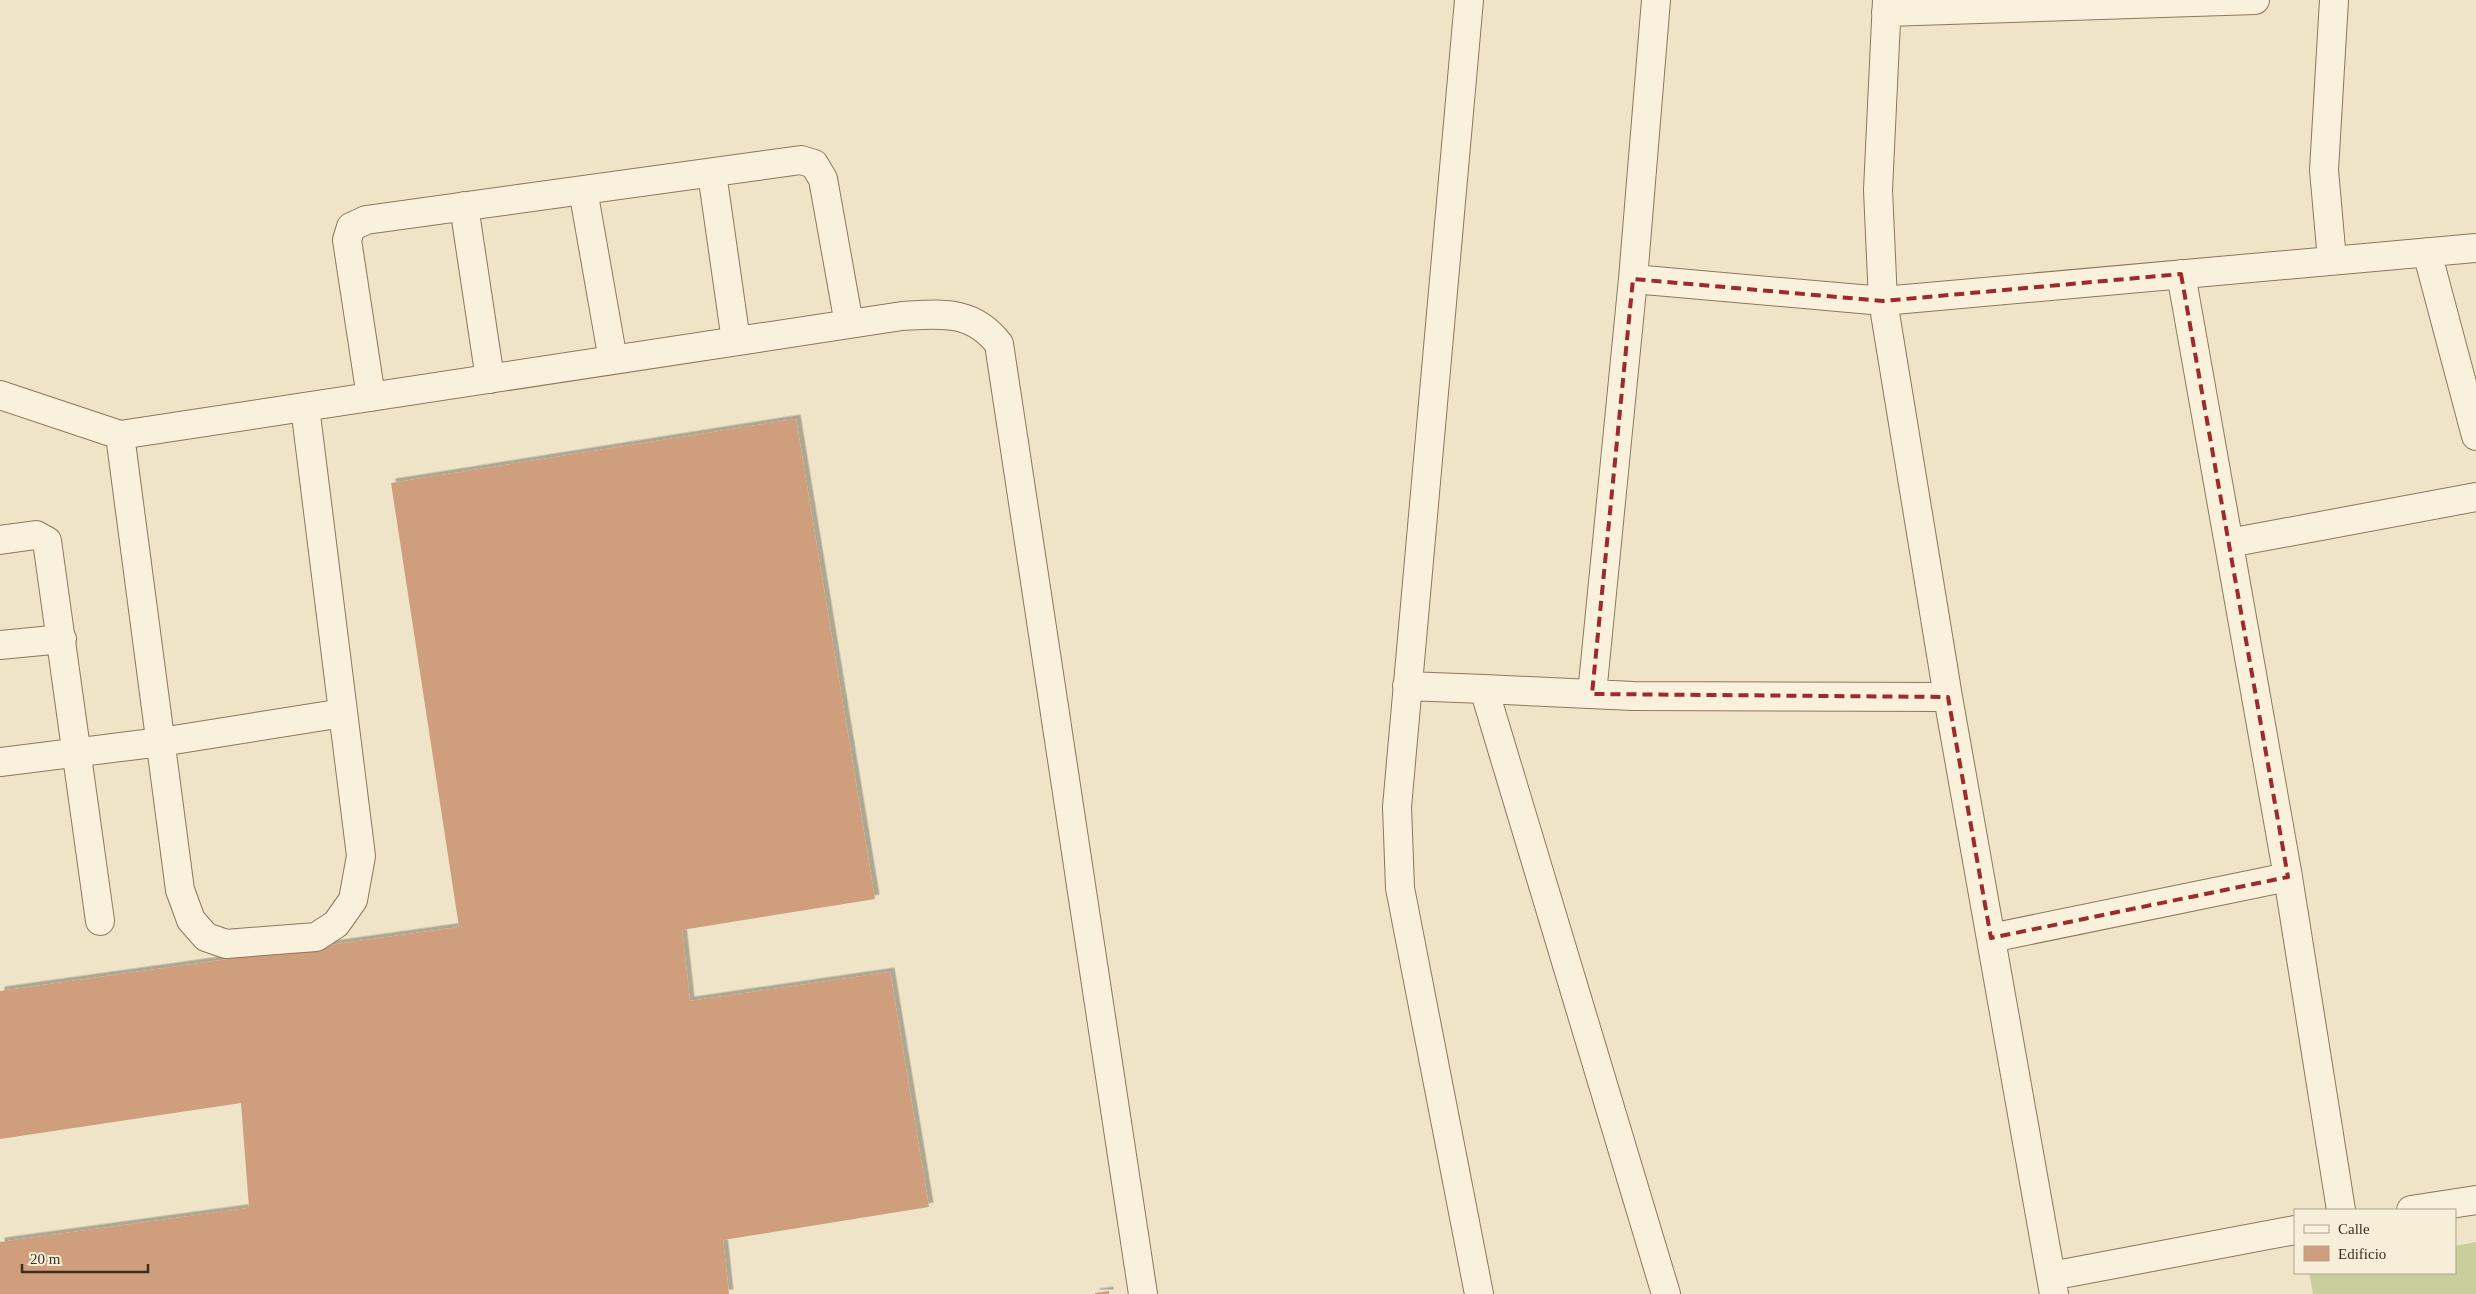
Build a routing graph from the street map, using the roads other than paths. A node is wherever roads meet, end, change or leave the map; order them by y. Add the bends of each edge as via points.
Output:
1 (1469, 0) edge
2 (1656, 0) edge
3 (2255, 0) edge
4 (2334, 0) edge
5 (1886, 6) edge
6 (712, 173) junction
7 (583, 190) junction
8 (464, 206) junction
9 (2476, 248) edge
10 (2427, 252) junction
11 (2332, 260) junction
12 (2181, 274) junction
13 (1633, 279) junction
14 (1883, 301) junction
15 (850, 324) junction
16 (736, 341) junction
17 (613, 360) junction
18 (490, 379) junction
19 (0, 395) edge
20 (371, 397) junction
21 (305, 407) junction
22 (120, 436) junction
23 (2476, 436) edge
24 (2476, 497) edge
25 (0, 540) edge
26 (2229, 543) junction
27 (62, 639) junction
28 (0, 645) edge
29 (1407, 686) junction
30 (1484, 689) junction
31 (1592, 694) junction
32 (1948, 696) junction
33 (343, 713) junction
34 (161, 742) junction
35 (77, 754) junction
36 (0, 762) edge
37 (2288, 877) junction
38 (100, 921) dead end
39 (1991, 938) junction
40 (2476, 1200) edge
41 (2341, 1209) edge
42 (2418, 1209) edge
43 (2294, 1230) edge
44 (2053, 1285) edge
45 (1143, 1294) edge
46 (1479, 1294) edge
47 (1666, 1294) edge

1 - 29 street
2 - 13 street
3 - 5 street
4 - 11 street via 2324,170
5 - 14 street via 1878,190
6 - 7 street
6 - 15 street via 801,160 814,164 823,179
6 - 16 street
7 - 8 street
7 - 17 street
8 - 18 street
8 - 20 street via 366,220 351,227 347,240
9 - 10 street
10 - 11 street
10 - 23 street
11 - 12 street
12 - 14 street
12 - 26 street
13 - 14 street
13 - 31 street
14 - 32 street
15 - 16 street
15 - 45 street via 902,316 952,314 980,326 999,344
16 - 17 street
17 - 18 street
18 - 20 street
19 - 22 street
20 - 21 street
21 - 22 street
21 - 33 street
22 - 34 street
24 - 26 street
25 - 27 street via 36,535 47,541
26 - 37 street
27 - 28 street
27 - 35 street
29 - 30 street
29 - 46 street via 1397,807 1400,888
30 - 31 street
30 - 47 street
31 - 32 street
32 - 39 street
33 - 34 street
33 - 34 street via 361,856 353,900 336,924 316,936 226,944 206,937 191,920 180,890
34 - 35 street
35 - 36 street
35 - 38 street
37 - 39 street
37 - 41 street
39 - 44 street
40 - 42 street
43 - 44 street

